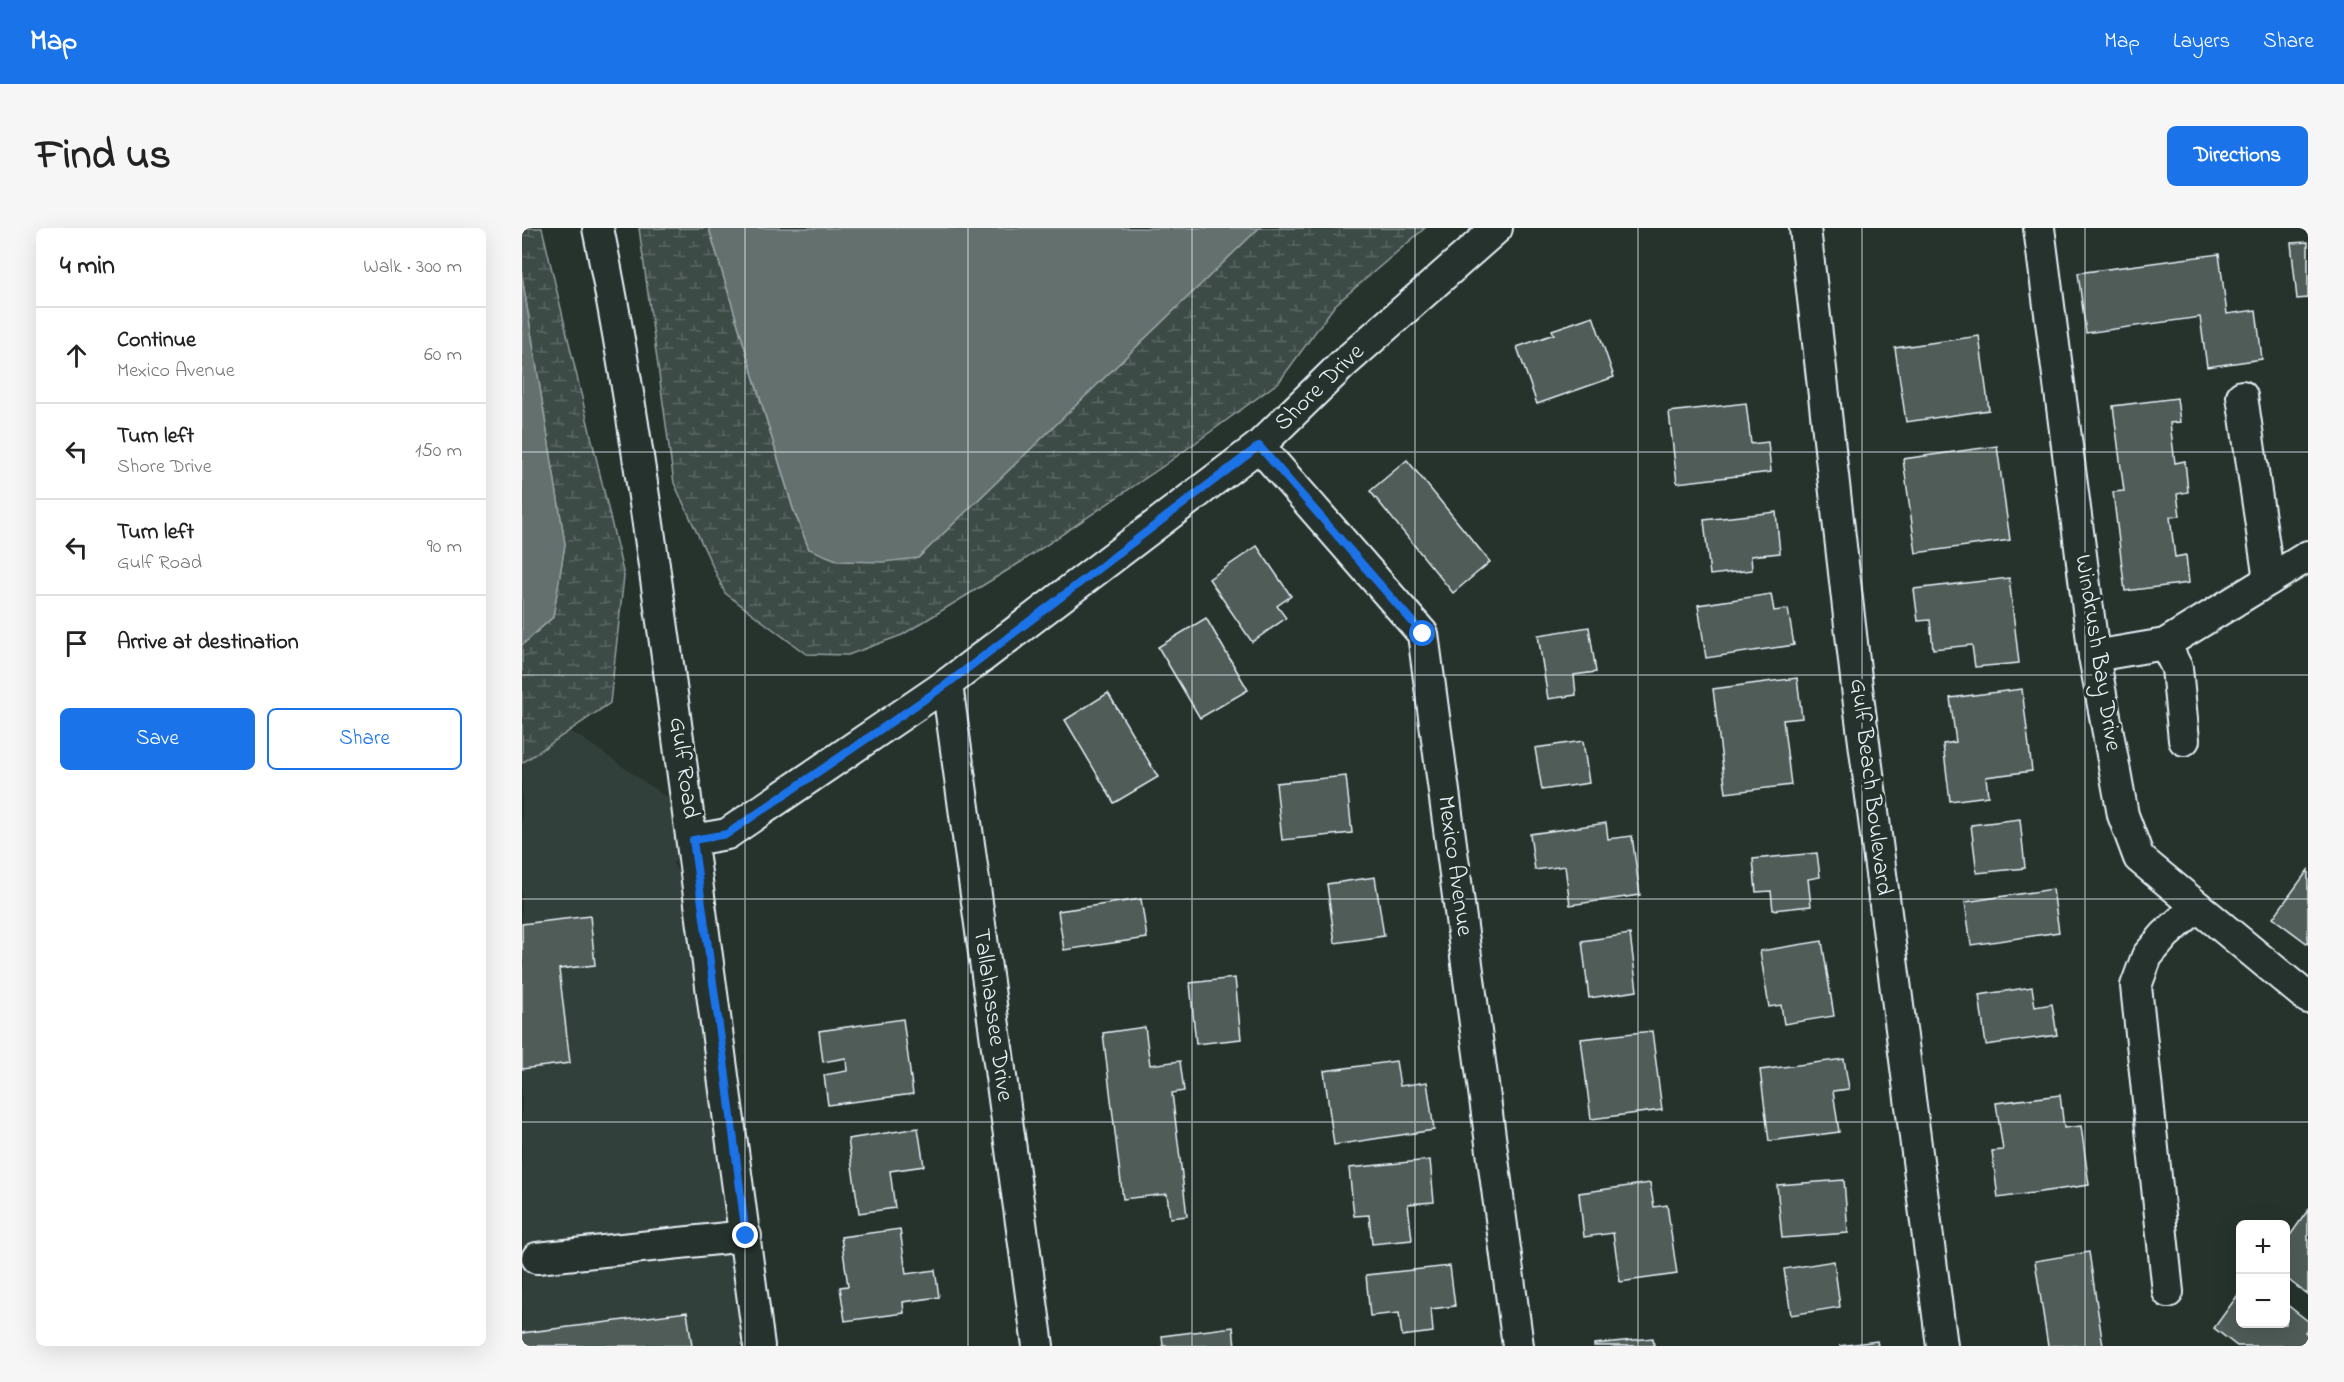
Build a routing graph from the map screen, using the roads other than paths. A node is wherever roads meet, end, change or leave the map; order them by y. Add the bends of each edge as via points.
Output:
1 (598, 228) edge
2 (1497, 228) edge
3 (1805, 228) edge
4 (2039, 228) edge
5 (2242, 396) dead end
6 (1259, 446) junction
7 (2308, 556) edge
8 (2269, 580) junction
9 (2165, 644) junction
10 (2094, 656) junction
11 (947, 684) junction
12 (2184, 740) dead end
13 (693, 840) junction
14 (2197, 906) junction
15 (2308, 998) edge
16 (746, 1236) junction
17 (537, 1258) dead end
18 (2168, 1292) dead end
19 (759, 1346) edge
20 (1038, 1346) edge
21 (1518, 1346) edge
22 (1942, 1346) edge

1 - 13 street, Gulf Road via 623,362
2 - 6 street, Shore Drive via 1342,365
3 - 22 street, Gulf Beach Boulevard via 1858,696
4 - 10 street, Windrush Bay Drive
5 - 8 street
6 - 11 street, Shore Drive
6 - 21 street, Mexico Avenue via 1423,634
7 - 8 street
8 - 9 street
9 - 10 street
9 - 12 street via 2177,668
10 - 14 street, Windrush Bay Drive via 2123,815 2139,858
11 - 13 street, Shore Drive via 727,834
11 - 20 street, Tallahassee Drive
13 - 16 street, Gulf Road
14 - 15 street, Windrush Bay Drive
14 - 18 street via 2147,956 2136,986
16 - 17 street
16 - 19 street, Gulf Road

